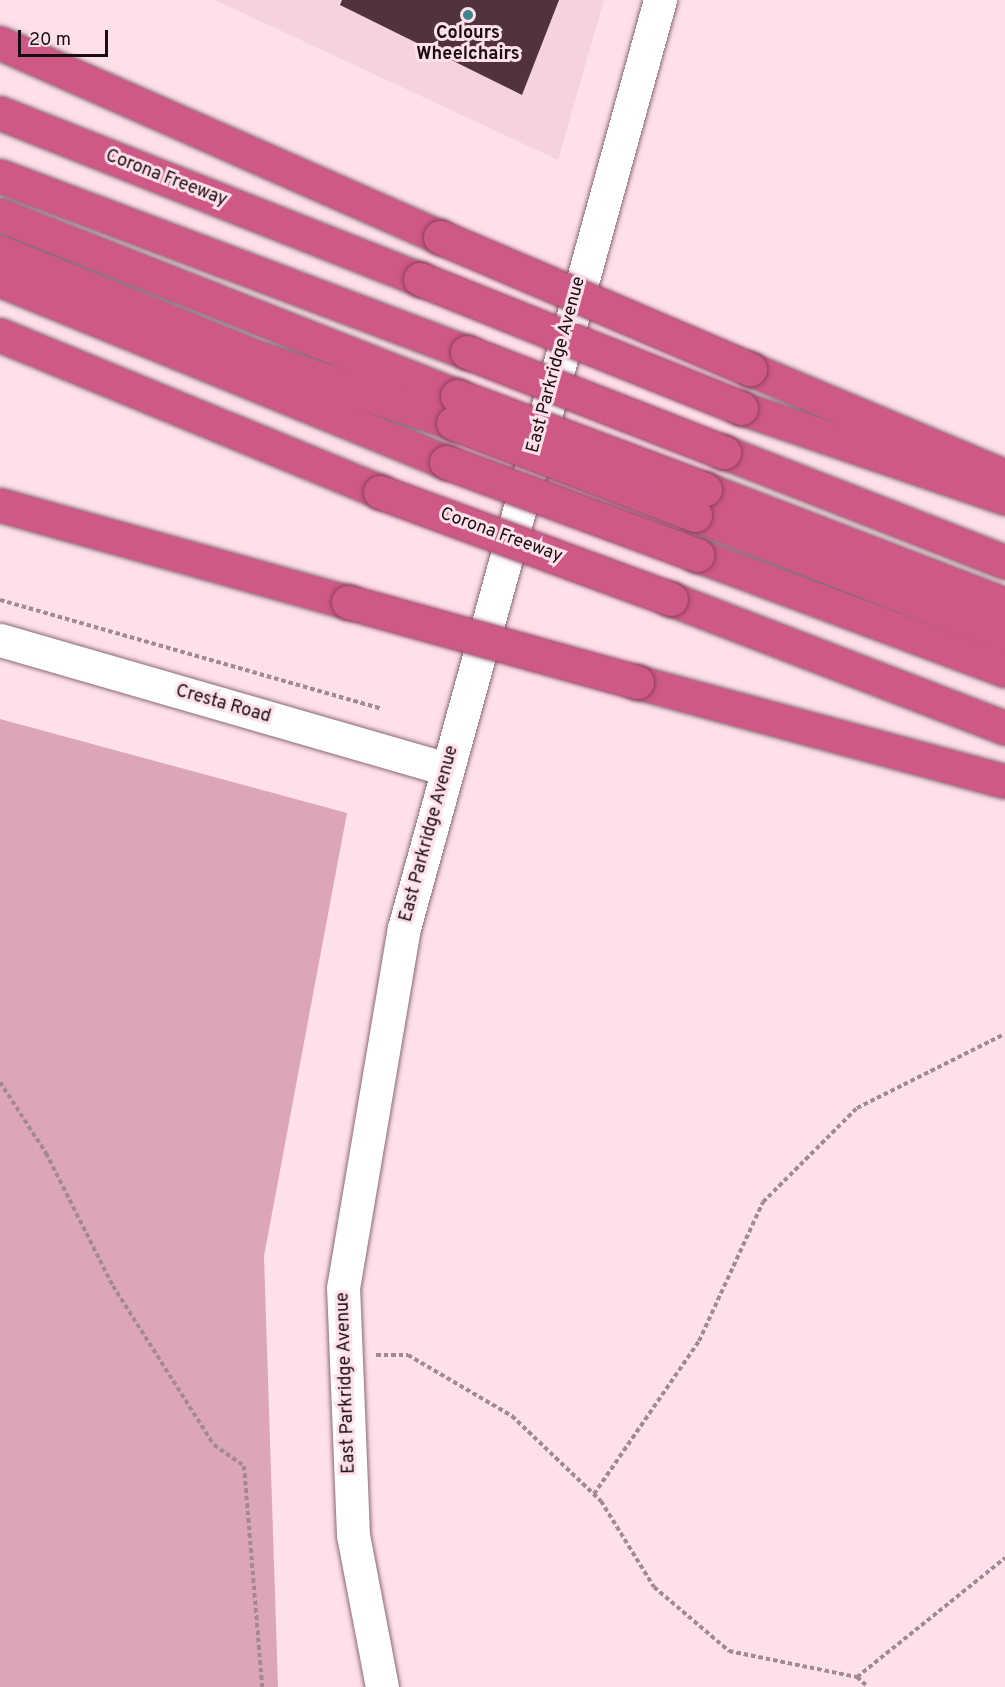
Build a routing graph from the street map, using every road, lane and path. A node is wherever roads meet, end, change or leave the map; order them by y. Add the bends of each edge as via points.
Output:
1 (660, 0) edge
2 (0, 43) edge
3 (0, 113) edge
4 (0, 176) edge
5 (0, 215) edge
6 (7, 264) edge
7 (0, 335) edge
8 (0, 357) edge
9 (125, 389) junction
10 (455, 410) junction
11 (1005, 476) edge
12 (1005, 498) edge
13 (700, 502) junction
14 (0, 505) edge
15 (1005, 562) edge
16 (0, 600) edge
17 (1005, 604) edge
18 (1005, 636) edge
19 (0, 640) edge
20 (1005, 670) edge
21 (380, 708) dead end
22 (1005, 728) edge
23 (447, 769) junction
24 (1005, 781) edge
25 (1005, 1034) edge
26 (0, 1082) edge
27 (345, 1355) junction
28 (594, 1494) junction
29 (1005, 1558) edge
30 (856, 1677) junction
31 (262, 1687) edge
32 (382, 1687) edge
33 (868, 1687) edge

1 - 23 main road, East Parkridge Avenue
2 - 11 highway, bridge via 440,237
3 - 12 highway, Corona Freeway, bridge via 741,408
4 - 15 highway, bridge via 467,352
5 - 10 highway
6 - 10 highway via 256,357
6 - 20 highway, bridge via 446,462
7 - 9 highway, Corona Freeway
8 - 9 highway
9 - 22 highway, Corona Freeway, bridge via 380,492
10 - 13 highway, bridge
13 - 17 highway
13 - 18 highway
14 - 24 highway, bridge
16 - 21 path
19 - 23 main road, Cresta Road
23 - 27 main road, East Parkridge Avenue via 395,978 343,1288
25 - 28 path via 857,1108 763,1202 699,1341
26 - 31 path via 46,1153 113,1286 214,1445 244,1466
27 - 28 path via 408,1355 512,1416
27 - 32 main road, East Parkridge Avenue via 353,1535
28 - 30 path via 654,1587 729,1652
29 - 30 path
30 - 33 path

